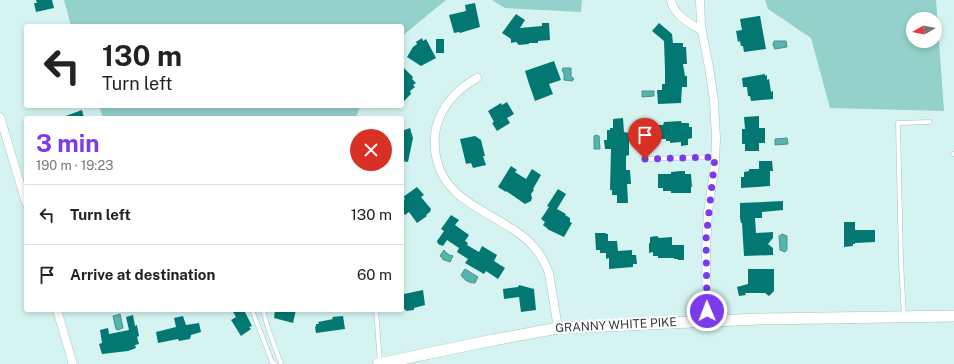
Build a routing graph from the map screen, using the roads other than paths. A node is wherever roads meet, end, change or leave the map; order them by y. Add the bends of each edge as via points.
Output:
1 (671, 0) edge
2 (700, 0) edge
3 (702, 31) junction
4 (477, 78) dead end
5 (0, 117) edge
6 (930, 122) dead end
7 (715, 157) junction
8 (645, 159) dead end
9 (24, 196) edge
10 (58, 312) edge
11 (253, 312) edge
12 (264, 312) edge
13 (376, 312) edge
14 (954, 316) edge
15 (904, 317) junction
16 (707, 320) junction
17 (558, 328) junction
18 (73, 364) edge
19 (278, 364) edge
20 (379, 364) edge

1 - 3 street via 676,11
2 - 3 street
3 - 7 street via 714,101
4 - 17 street via 459,90 441,114 435,138 438,163 446,182 460,197 524,237 537,250 549,273
5 - 9 street
6 - 15 lane via 898,123
7 - 8 lane
7 - 16 street via 706,248
10 - 18 street
11 - 19 lane via 272,362
12 - 19 lane
13 - 20 lane
14 - 15 main road, GRANNY WHITE PIKE
15 - 16 main road, GRANNY WHITE PIKE
16 - 17 main road, GRANNY WHITE PIKE
17 - 20 main road, GRANNY WHITE PIKE

